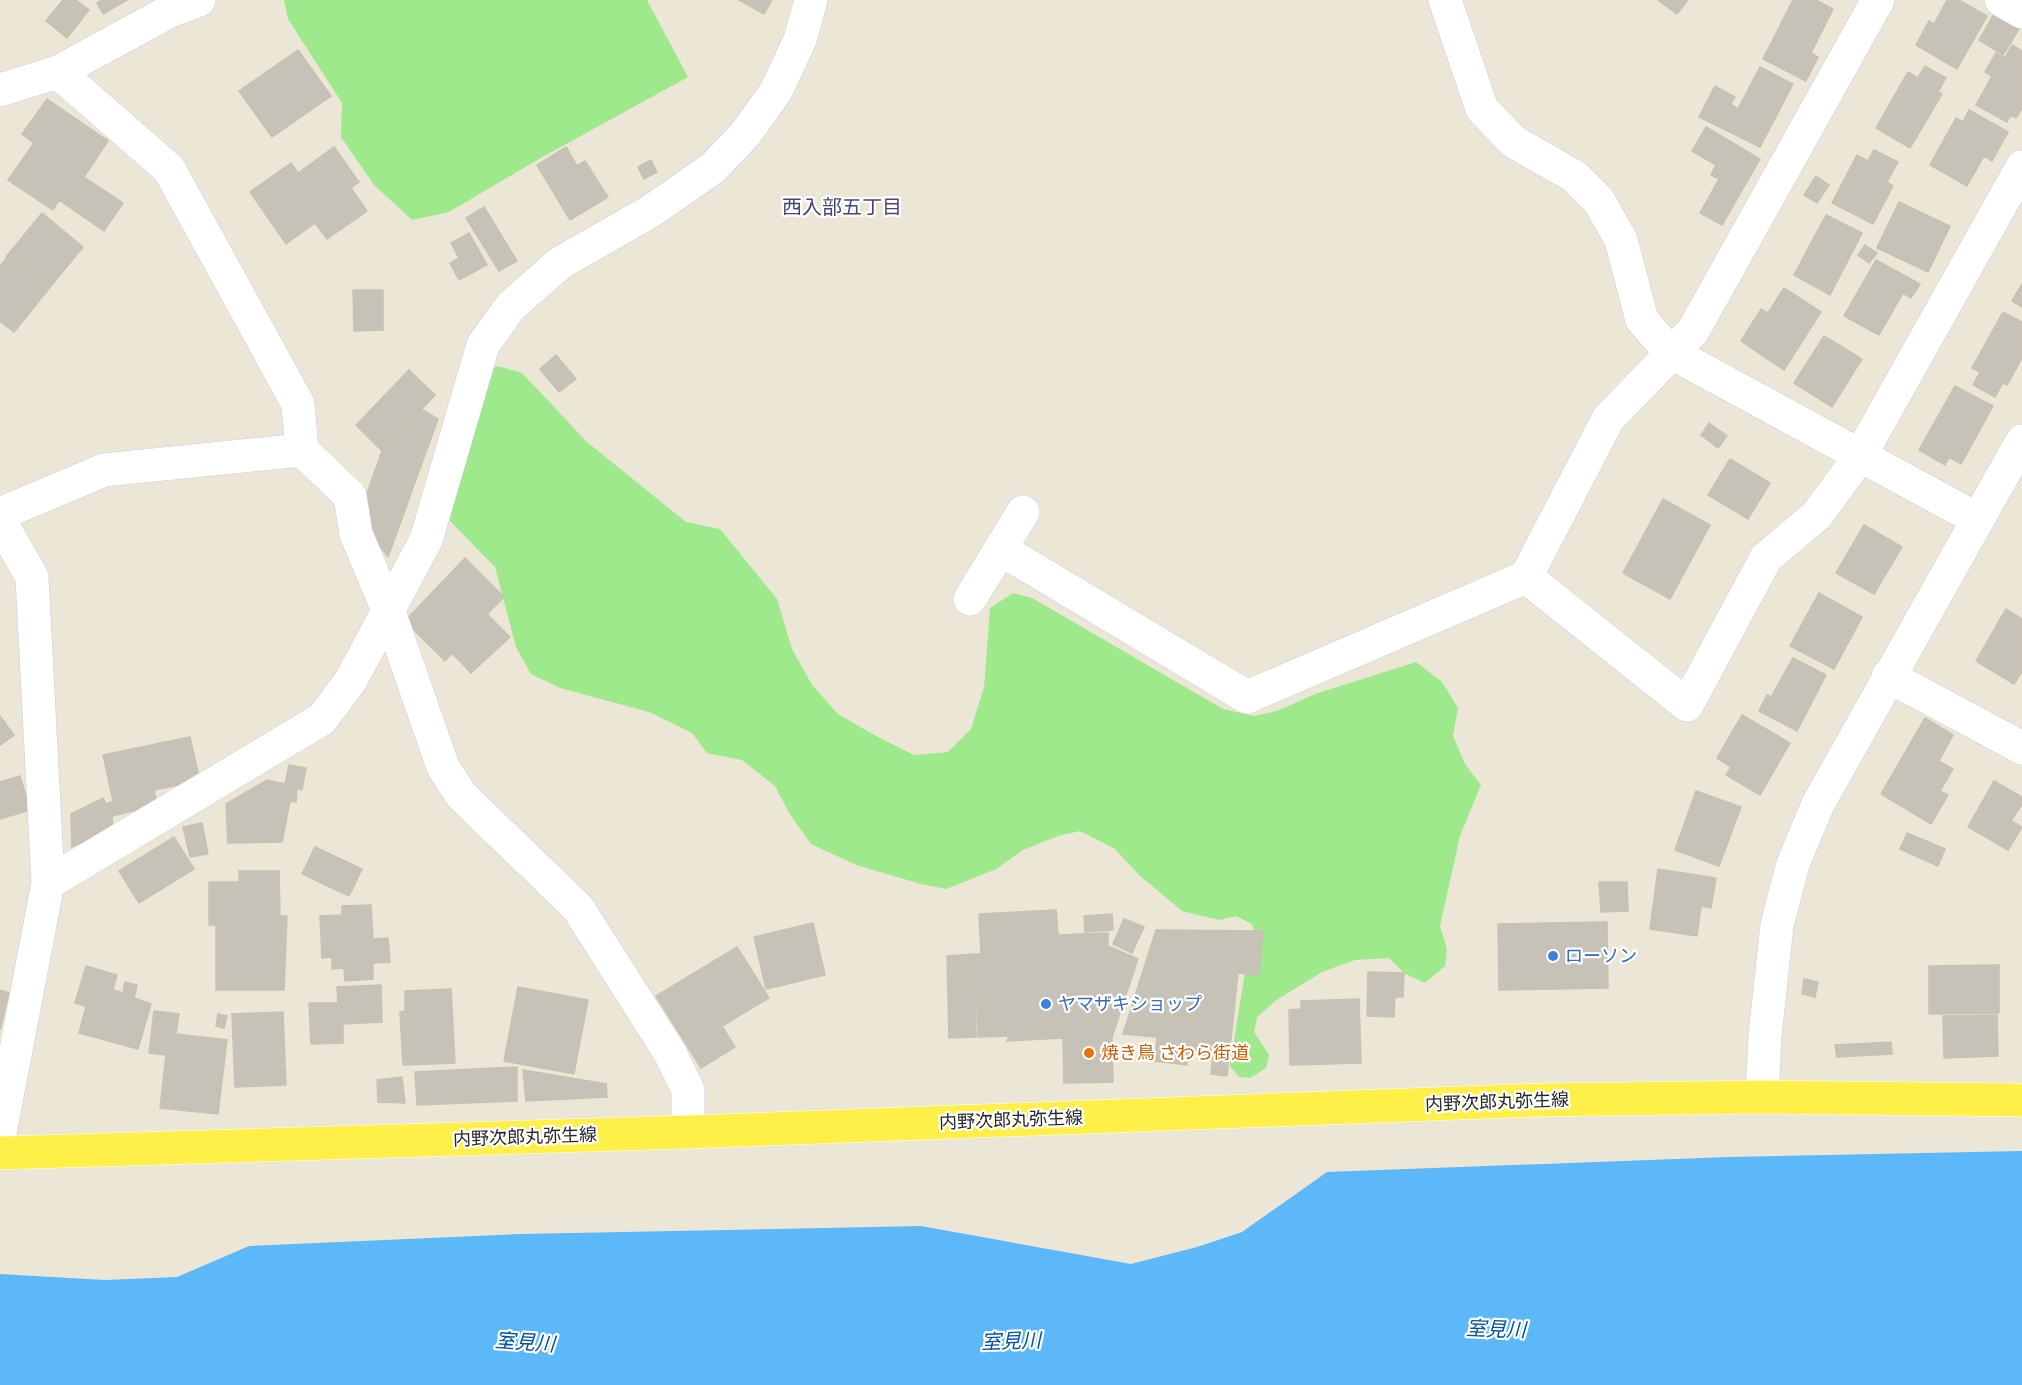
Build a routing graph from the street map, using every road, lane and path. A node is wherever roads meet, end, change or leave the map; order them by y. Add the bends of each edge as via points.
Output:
1 (199, 0) edge
2 (811, 0) edge
3 (1445, 0) edge
4 (1878, 0) edge
5 (2001, 0) edge
6 (2022, 12) edge
7 (58, 72) junction
8 (0, 90) edge
9 (2022, 167) edge
10 (1670, 352) junction
11 (2022, 441) edge
12 (302, 450) junction
13 (1860, 456) junction
14 (1023, 512) dead end
15 (0, 514) edge
16 (1977, 519) junction
17 (0, 521) edge
18 (999, 549) junction
19 (1526, 577) junction
20 (970, 599) dead end
21 (389, 612) junction
22 (1888, 676) junction
23 (2022, 748) edge
24 (48, 883) junction
25 (1762, 1097) junction
26 (2022, 1100) edge
27 (688, 1132) junction
28 (0, 1133) edge
29 (0, 1153) edge

1 - 7 street via 170,11
2 - 21 street via 800,40 776,91 746,133 713,168 560,263 511,306 483,345 426,540
3 - 10 street via 1482,109 1514,142 1574,176 1599,201 1621,240 1642,320
4 - 10 street via 1693,331
5 - 6 street
7 - 8 street
7 - 12 street via 169,169 298,404
9 - 13 street
10 - 13 street
10 - 19 street via 1608,419
11 - 16 street
12 - 15 street via 104,470
12 - 21 street via 350,496 356,534
13 - 16 street
13 - 19 street via 1817,515 1766,558 1687,705
14 - 18 street
16 - 22 street
17 - 24 street via 32,577
18 - 19 street via 1247,697
18 - 20 street
21 - 24 street via 351,680 322,719
21 - 27 street via 443,767 462,796 578,908 670,1053 688,1090
22 - 23 street
22 - 25 street via 1818,804 1793,864 1777,925
24 - 28 street
25 - 26 main road, 内野次郎丸弥生線
25 - 27 main road, 内野次郎丸弥生線 via 1539,1100
27 - 29 main road, 内野次郎丸弥生線

